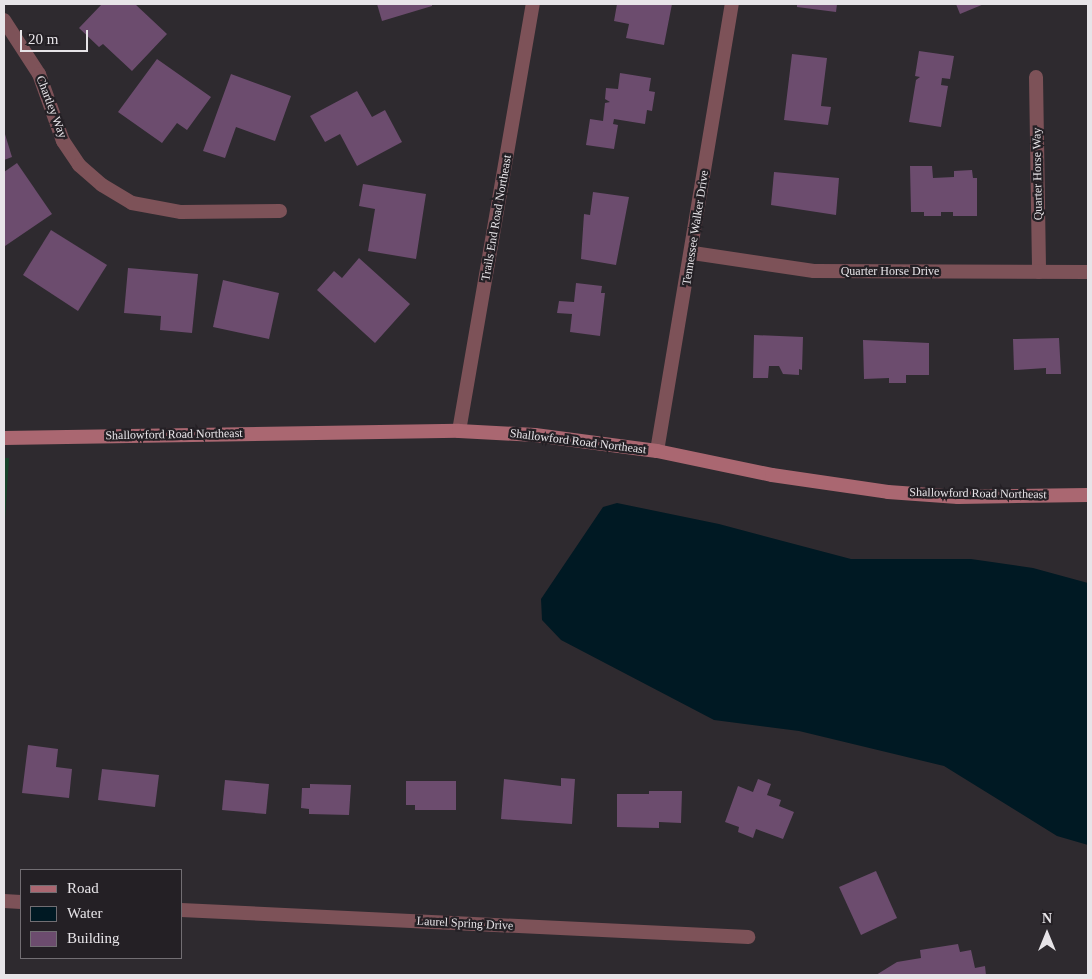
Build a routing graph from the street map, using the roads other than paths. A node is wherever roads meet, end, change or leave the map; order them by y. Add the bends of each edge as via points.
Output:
1 (534, 4) edge
2 (732, 4) edge
3 (4, 20) edge
4 (1036, 77) dead end
5 (280, 211) dead end
6 (693, 253) junction
7 (1039, 272) junction
8 (1088, 272) edge
9 (459, 431) junction
10 (4, 438) edge
11 (657, 451) junction
12 (1088, 495) edge
13 (4, 901) edge
14 (20, 902) edge
15 (182, 910) edge
16 (748, 937) dead end

1 - 9 street, Trails End Road Northeast
2 - 6 street, Tennessee Walker Drive
3 - 5 street, Chartley Way via 38,74 63,141 79,165 102,185 132,203 181,212
4 - 7 street, Quarter Horse Way
6 - 7 street, Quarter Horse Drive via 814,271
6 - 11 street, Tennessee Walker Drive
7 - 8 street, Quarter Horse Drive
9 - 10 main road, Shallowford Road Northeast
9 - 11 main road, Shallowford Road Northeast via 535,435
11 - 12 main road, Shallowford Road Northeast via 772,475 888,492 958,497
13 - 14 street
15 - 16 street, Laurel Spring Drive

